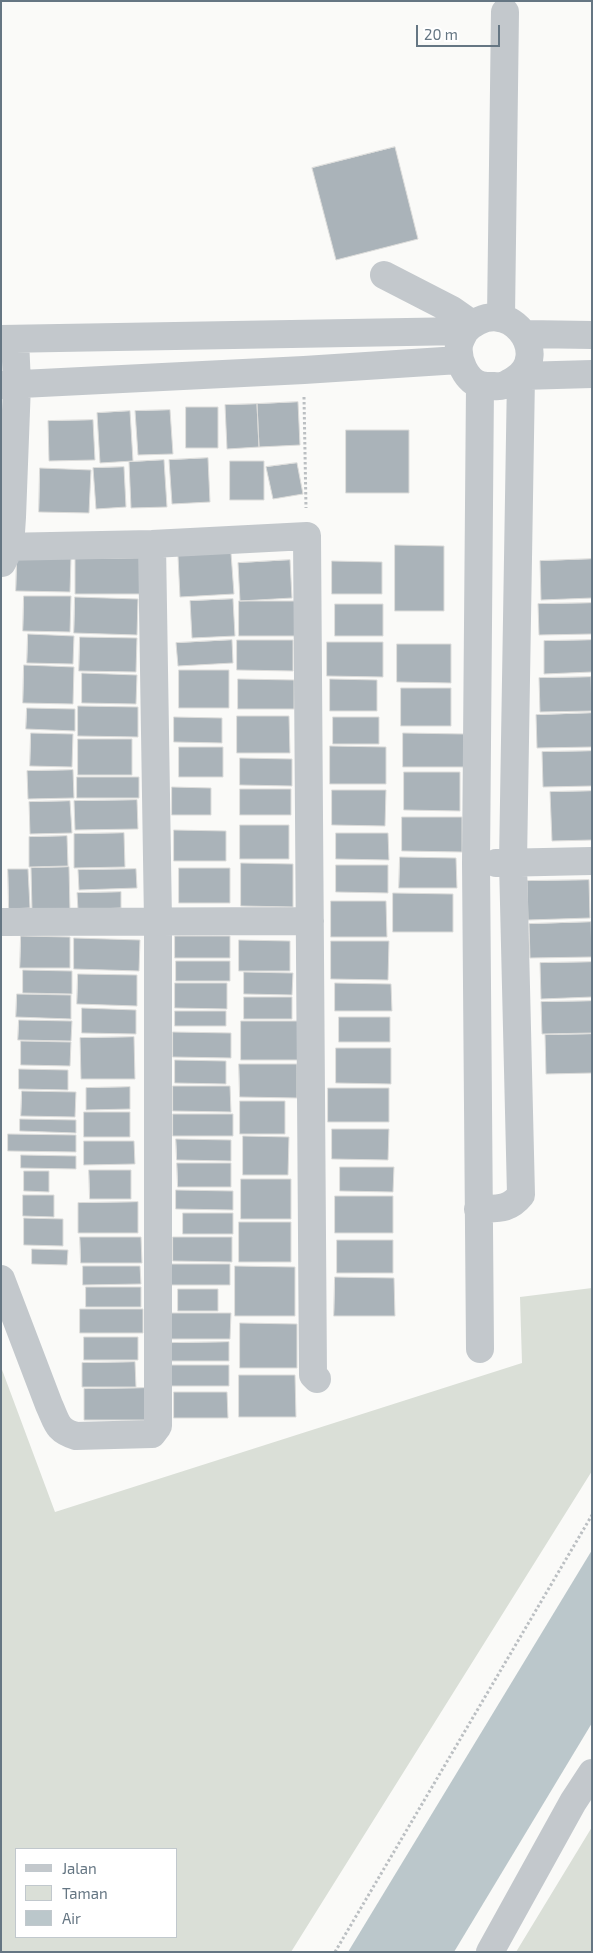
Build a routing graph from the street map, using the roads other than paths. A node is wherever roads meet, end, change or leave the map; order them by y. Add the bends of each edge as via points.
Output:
1 (505, 12) dead end
2 (384, 275) dead end
3 (501, 317) junction
4 (469, 327) junction
5 (525, 334) junction
6 (592, 334) edge
7 (8, 339) edge
8 (459, 360) junction
9 (592, 374) edge
10 (521, 376) junction
11 (9, 384) edge
12 (480, 385) junction
13 (152, 544) junction
14 (4, 553) edge
15 (592, 861) edge
16 (513, 862) junction
17 (476, 863) junction
18 (158, 921) junction
19 (310, 921) junction
20 (1, 922) edge
21 (478, 1209) junction
22 (1, 1279) edge
23 (480, 1349) dead end
24 (317, 1379) dead end
25 (592, 1773) edge
26 (490, 1952) edge

1 - 3 street
2 - 4 street via 452,310
3 - 4 street via 486,317
3 - 5 street via 515,323
4 - 7 street
4 - 8 street via 459,344
5 - 6 street
5 - 10 street via 530,348 528,363
7 - 11 street
8 - 11 street
8 - 12 street via 467,375
9 - 10 street
10 - 12 street via 502,387
10 - 16 street
11 - 14 street
12 - 17 street
13 - 14 street
13 - 18 street
13 - 19 street via 307,536
15 - 16 street
16 - 17 street
16 - 21 street via 521,1195 514,1204 504,1208
17 - 21 street
18 - 19 street
18 - 20 street
18 - 22 street via 158,1426 155,1432 76,1436 64,1432 49,1405
19 - 24 street via 313,1375
21 - 23 street
25 - 26 street

